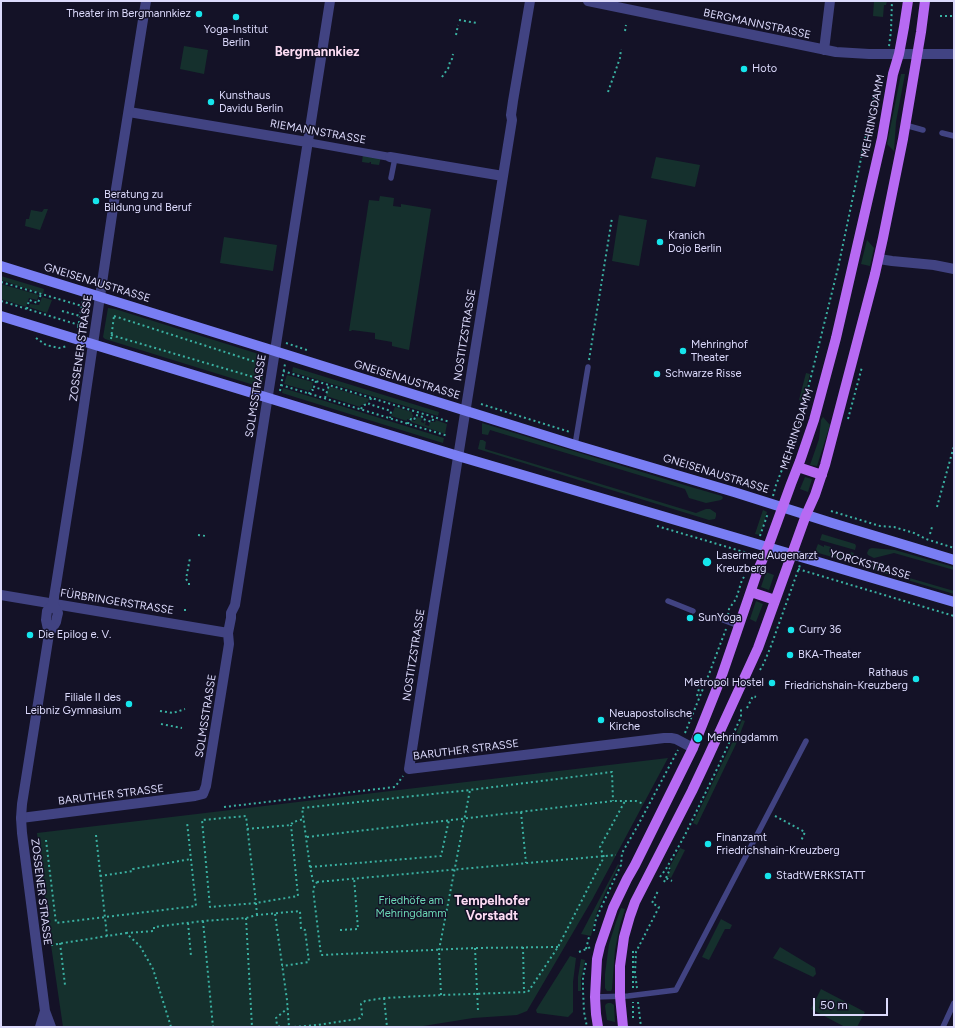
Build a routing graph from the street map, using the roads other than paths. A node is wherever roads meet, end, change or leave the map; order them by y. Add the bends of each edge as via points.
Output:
1 (146, 1) edge
2 (330, 1) edge
3 (530, 1) edge
4 (588, 1) edge
5 (830, 1) edge
6 (908, 1) edge
7 (924, 1) edge
8 (824, 50) junction
9 (899, 54) junction
10 (917, 54) junction
11 (954, 54) edge
12 (129, 112) junction
13 (905, 125) junction
14 (923, 130) dead end
15 (942, 133) dead end
16 (954, 136) edge
17 (307, 142) junction
18 (392, 157) junction
19 (503, 176) junction
20 (391, 178) dead end
21 (879, 259) junction
22 (1, 266) edge
23 (954, 269) edge
24 (100, 297) junction
25 (1, 316) edge
26 (93, 344) junction
27 (275, 351) junction
28 (588, 367) road end
29 (267, 398) junction
30 (465, 411) junction
31 (575, 445) junction
32 (458, 456) junction
33 (798, 467) junction
34 (822, 475) junction
35 (783, 507) junction
36 (806, 515) junction
37 (768, 547) junction
38 (792, 554) junction
39 (954, 560) edge
40 (751, 592) junction
41 (1, 595) edge
42 (775, 600) junction
43 (668, 602) dead end
44 (954, 602) edge
45 (53, 604) junction
46 (693, 611) dead end
47 (715, 617) dead end
48 (739, 626) junction
49 (228, 633) junction
50 (806, 741) dead end
51 (693, 748) junction
52 (409, 769) joint
53 (203, 794) joint
54 (21, 818) junction
55 (620, 996) junction
56 (595, 997) junction
57 (954, 1003) edge
58 (45, 1011) junction
59 (40, 1027) edge
60 (50, 1027) edge
61 (598, 1027) edge
62 (623, 1027) edge
63 (943, 1027) edge

1 - 12 street, ZOSSENER STRASSE
2 - 17 street, SOLMSSTRASSE
3 - 19 street, NOSTITZSTRASSE
4 - 8 street, BERGMANNSTRASSE
5 - 8 street
6 - 9 main road, MEHRINGDAMM
7 - 10 main road
8 - 9 street, BERGMANNSTRASSE
9 - 10 street, BERGMANNSTRASSE
9 - 33 main road, MEHRINGDAMM via 836,338 816,413
10 - 11 street, BERGMANNSTRASSE
10 - 13 main road
12 - 17 street, RIEMANNSTRASSE
12 - 24 street, ZOSSENER STRASSE
13 - 14 lane
13 - 21 main road
15 - 16 lane
17 - 18 street, RIEMANNSTRASSE
17 - 27 street, SOLMSSTRASSE
18 - 19 street, RIEMANNSTRASSE
18 - 20 lane
19 - 30 street, NOSTITZSTRASSE
21 - 23 street
21 - 34 main road
22 - 24 main road, GNEISENAUSTRASSE
24 - 26 street, ZOSSENER STRASSE
24 - 27 main road, GNEISENAUSTRASSE
25 - 26 main road
26 - 29 main road
26 - 45 street, ZOSSENER STRASSE
27 - 29 street, SOLMSSTRASSE
27 - 30 main road, GNEISENAUSTRASSE
28 - 31 lane
29 - 32 main road
29 - 49 street, SOLMSSTRASSE via 235,605
30 - 31 main road, GNEISENAUSTRASSE
30 - 32 street, NOSTITZSTRASSE
31 - 35 main road, GNEISENAUSTRASSE
32 - 37 main road
32 - 52 street, NOSTITZSTRASSE
33 - 34 main road
33 - 35 main road, MEHRINGDAMM
34 - 36 main road
35 - 36 main road, GNEISENAUSTRASSE
35 - 37 main road, MEHRINGDAMM
36 - 38 main road
36 - 39 main road
37 - 38 main road, YORCKSTRASSE
37 - 40 main road, MEHRINGDAMM
38 - 42 main road
38 - 44 main road, YORCKSTRASSE
40 - 42 main road
40 - 48 main road, MEHRINGDAMM
41 - 45 street, FÜRBRINGERSTRASSE
42 - 55 main road via 758,648 731,708 634,907 622,949
43 - 46 lane
45 - 49 street, FÜRBRINGERSTRASSE
45 - 54 street, ZOSSENER STRASSE via 58,613 56,622 48,634
47 - 48 lane
48 - 51 main road, MEHRINGDAMM
49 - 53 street, SOLMSSTRASSE via 229,644 215,735
50 - 55 lane via 676,990
51 - 52 street, BARUTHER STRASSE via 676,739 664,738
51 - 56 main road, MEHRINGDAMM via 613,908 600,946
53 - 54 street, BARUTHER STRASSE
54 - 58 street, ZOSSENER STRASSE
55 - 56 lane
55 - 62 main road
56 - 61 main road, MEHRINGDAMM
57 - 63 lane
58 - 59 street, ZOSSENER STRASSE
58 - 60 street, ZOSSENER STRASSE

